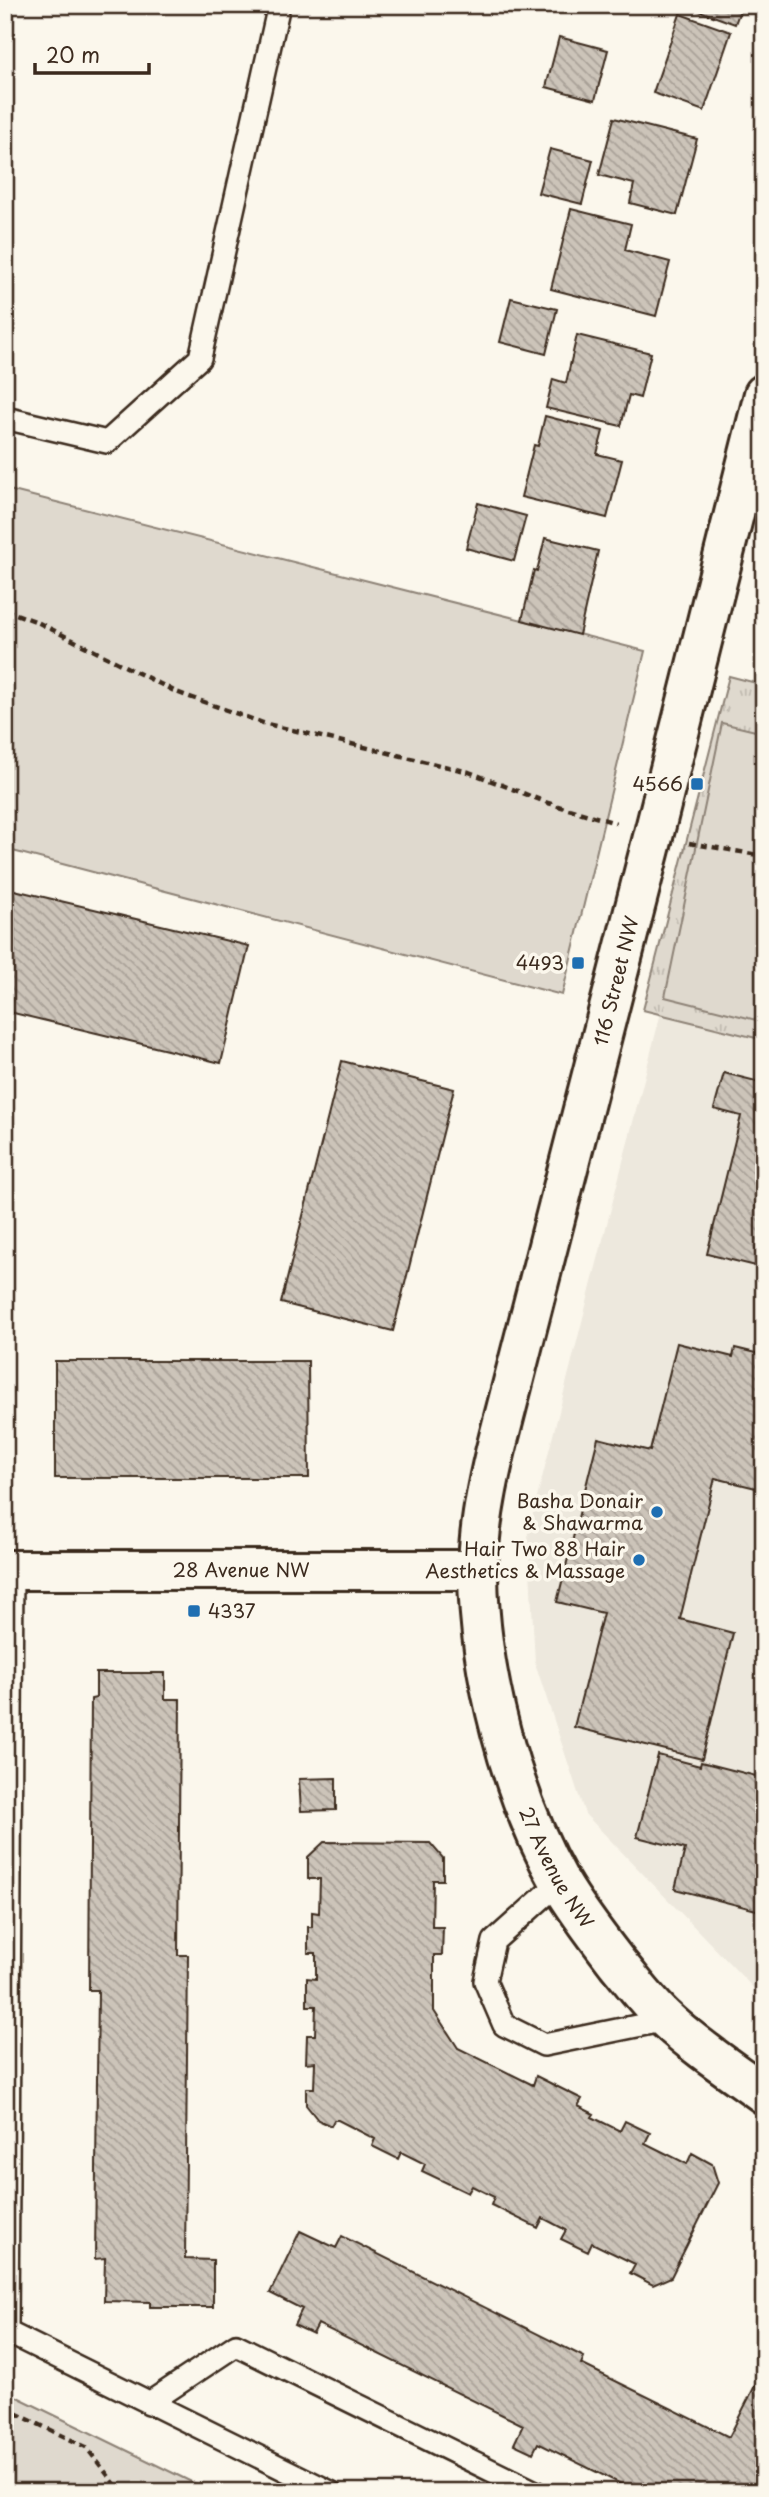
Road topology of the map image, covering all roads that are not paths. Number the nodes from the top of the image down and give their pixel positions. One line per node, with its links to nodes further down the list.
1 (279, 5): 3 (lane)
2 (764, 394): 5 (street, 116 Street NW)
3 (5, 418)
4 (8, 1570): 5 (street, 28 Avenue NW); 9 (lane)
5 (478, 1570): 6 (street, 27 Avenue NW)
6 (560, 1882): 7 (street, 27 Avenue NW); 7 (lane)
7 (666, 2020): 8 (street, 27 Avenue NW)
8 (764, 2094)
9 (149, 2403): 10 (lane); 11 (lane)
10 (330, 2492)
11 (535, 2492)

